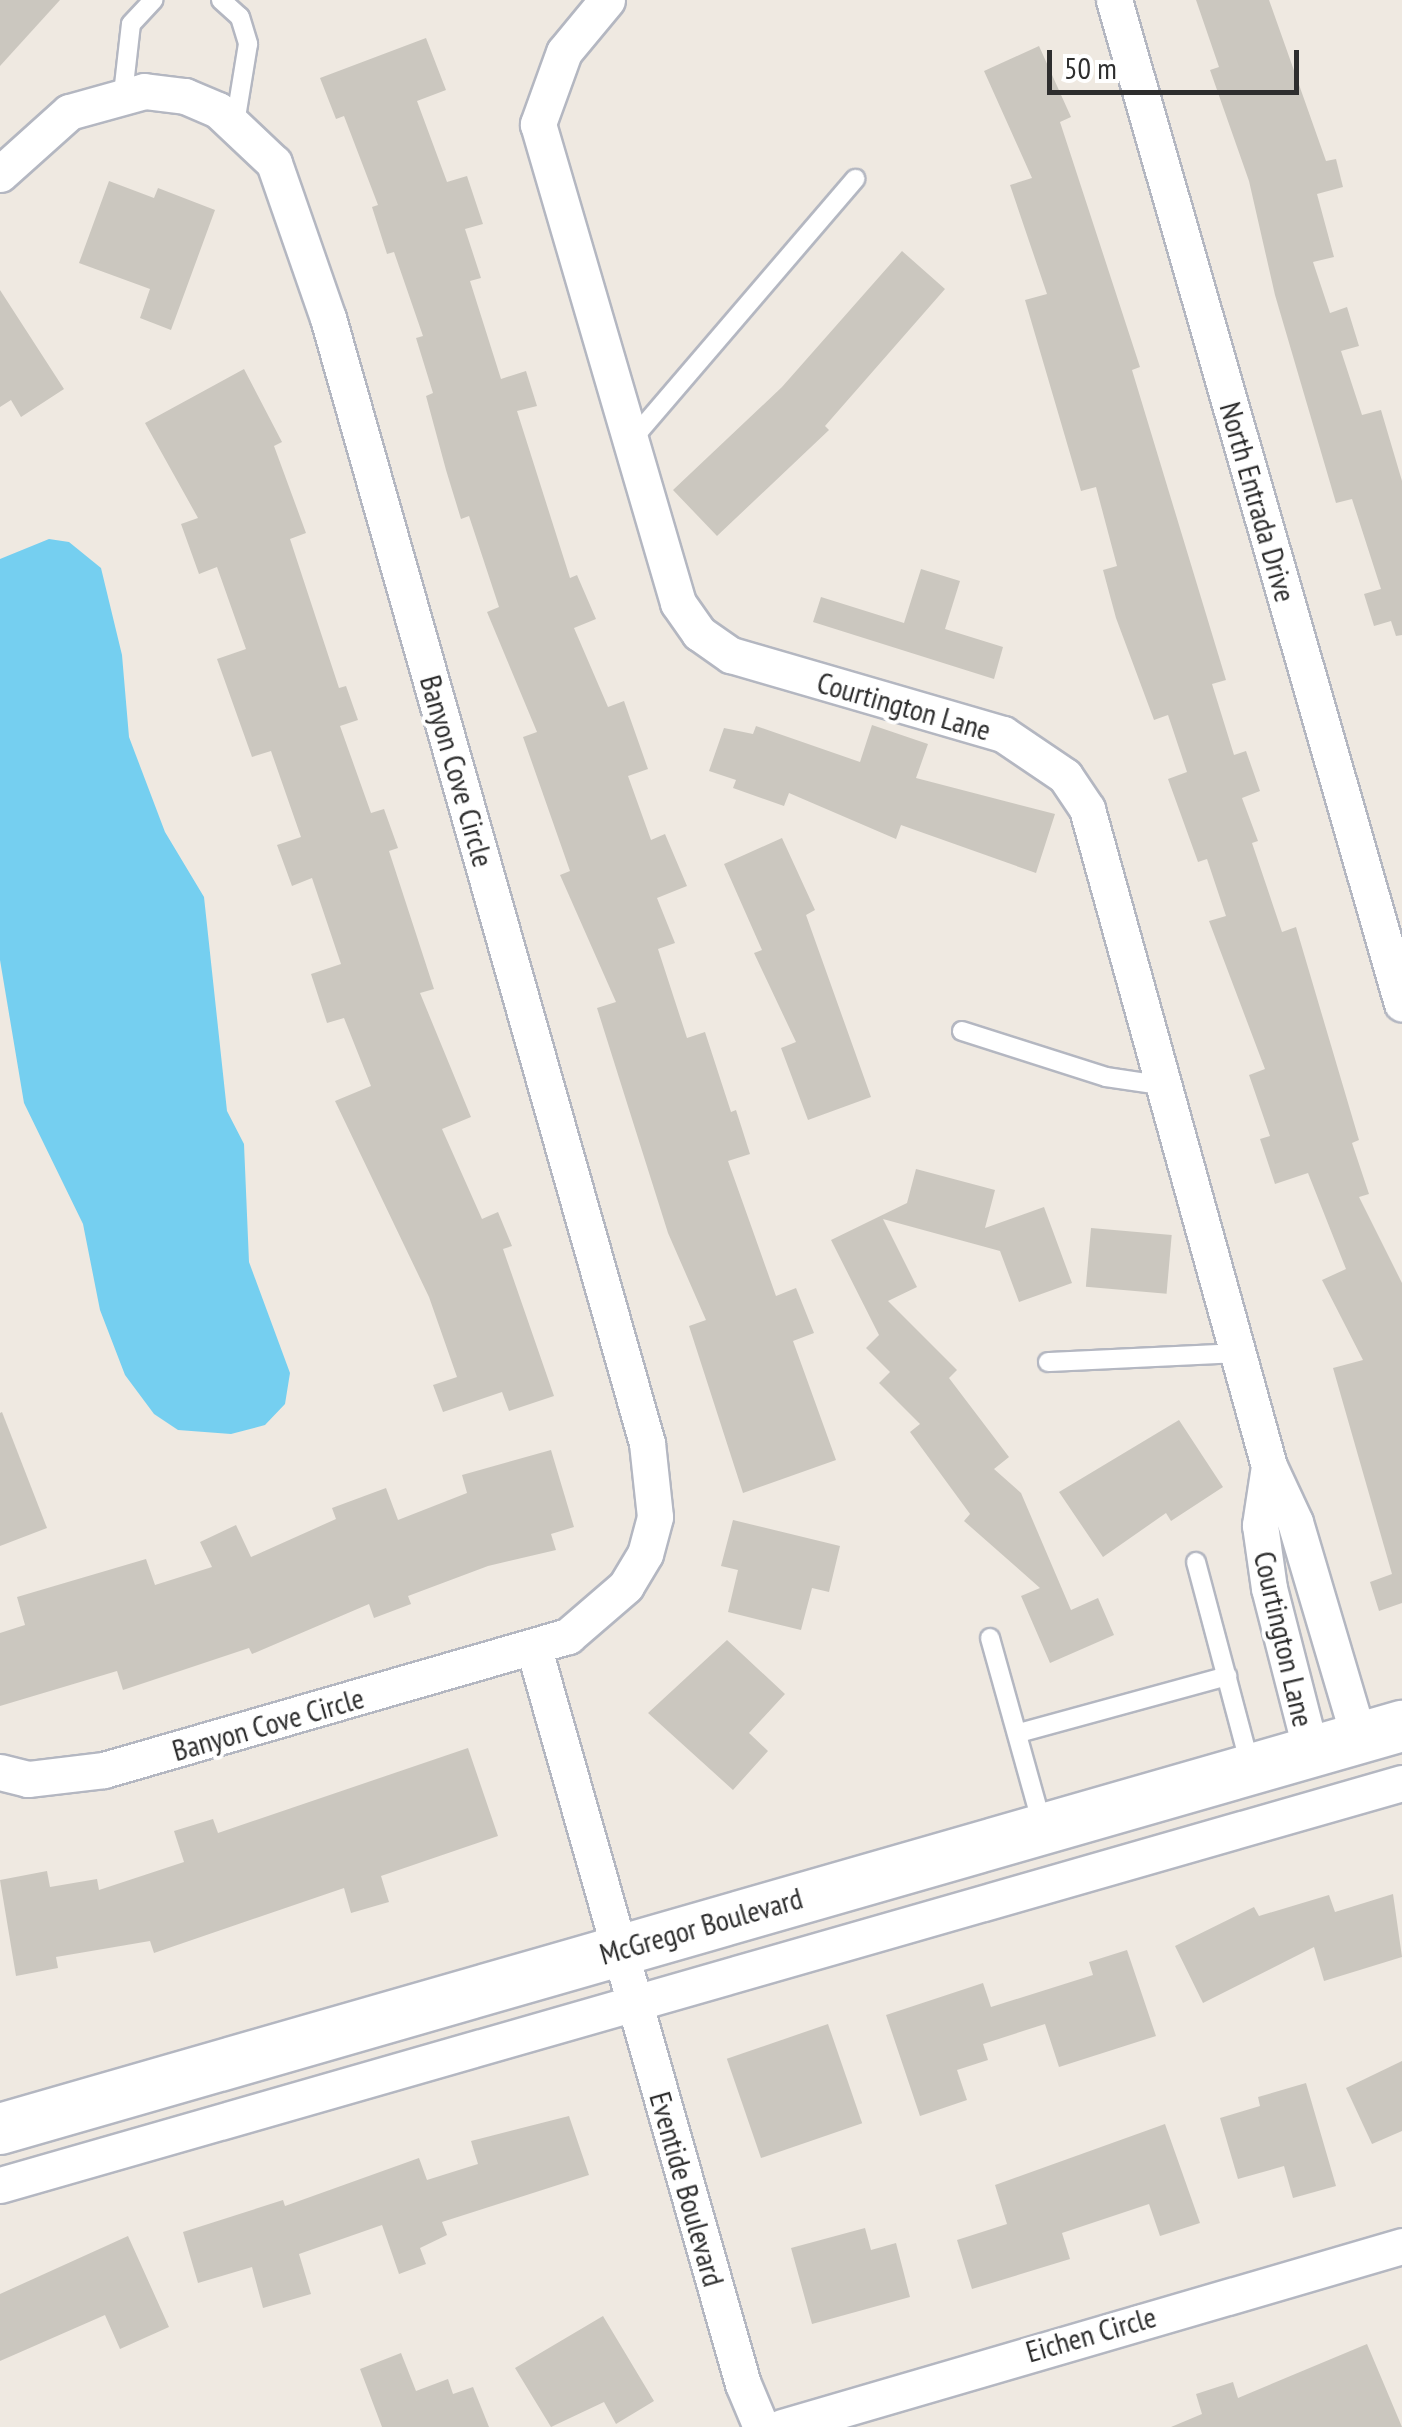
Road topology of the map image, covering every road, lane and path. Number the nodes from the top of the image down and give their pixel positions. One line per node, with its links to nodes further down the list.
1 (154, 0): 5 (lane)
2 (220, 0): 6 (lane)
3 (608, 0): 9 (street, Courtington Lane)
4 (1114, 0): 10 (street, North Entrada Drive)
5 (123, 94): 6 (street, Banyon Cove Circle); 7 (street, Banyon Cove Circle)
6 (236, 123): 18 (street, Banyon Cove Circle)
7 (0, 174)
8 (855, 179): 9 (lane)
9 (628, 443): 12 (street, Courtington Lane)
10 (1402, 1004)
11 (962, 1031): 12 (lane)
12 (1167, 1086): 13 (street, Courtington Lane)
13 (1242, 1353): 14 (lane); 15 (street, Courtington Lane)
14 (1048, 1362)
15 (1269, 1466): 20 (street, Courtington Lane); 22 (street, Courtington Lane)
16 (1196, 1562): 19 (lane)
17 (990, 1638): 21 (lane)
18 (534, 1648): 24 (street, Banyon Cove Circle); 27 (street)
19 (1227, 1676): 21 (lane); 23 (lane)
20 (1381, 1732): 22 (main road, McGregor Boulevard)
21 (1018, 1733): 26 (lane)
22 (1310, 1752): 23 (main road, McGregor Boulevard)
23 (1252, 1769): 26 (main road, McGregor Boulevard)
24 (0, 1772)
25 (1402, 1783): 28 (street)
26 (1044, 1828): 27 (main road, McGregor Boulevard)
27 (617, 1950): 28 (street, Eventide Boulevard); 29 (main road, McGregor Boulevard)
28 (632, 2002): 30 (street); 32 (street, Eventide Boulevard)
29 (0, 2129)
30 (0, 2185)
31 (1402, 2246): 33 (street, Eichen Circle)
32 (761, 2427)
33 (782, 2427)

